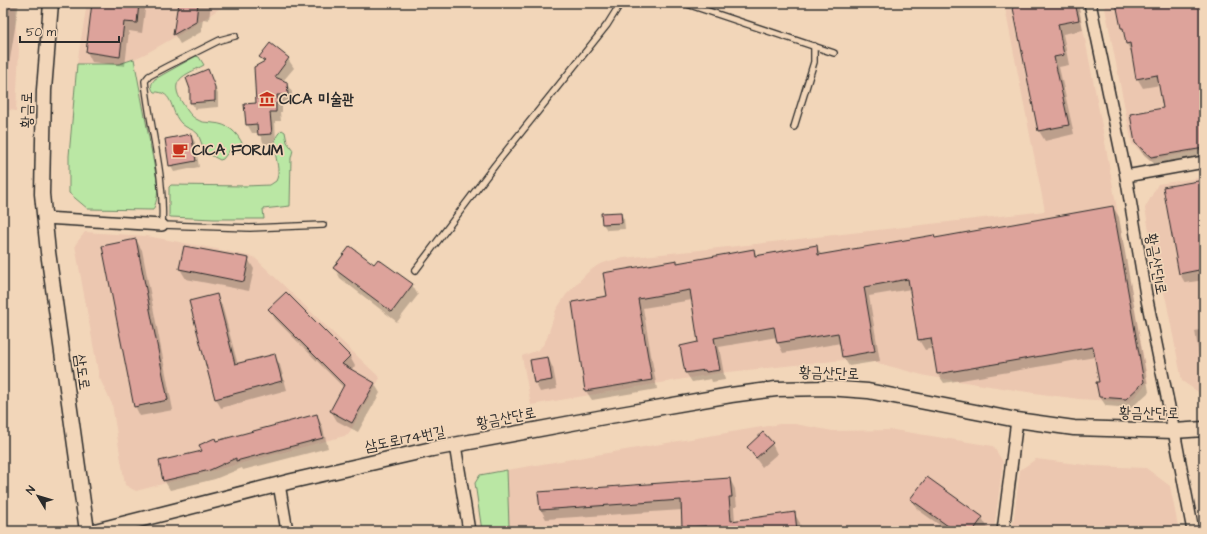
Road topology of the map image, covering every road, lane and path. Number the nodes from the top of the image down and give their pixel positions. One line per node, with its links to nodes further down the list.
1 (51, 3): 11 (street, 황금로)
2 (619, 3): 14 (lane)
3 (684, 3): 6 (lane)
4 (1090, 3): 10 (street, 황금산단1로)
5 (235, 36): 12 (lane)
6 (814, 46): 7 (lane); 8 (lane)
7 (834, 53)
8 (794, 127)
9 (1204, 162): 10 (street)
10 (1126, 176): 17 (street, 황금산단1로)
11 (44, 218): 12 (street); 20 (street, 삼도로)
12 (162, 225): 13 (lane)
13 (322, 225)
14 (415, 271)
15 (1017, 420): 17 (street, 황금산단로); 18 (street, 황금산단로); 24 (street)
16 (1204, 428): 17 (street, 황금산단로)
17 (1174, 431): 25 (street, 황금산단1로)
18 (455, 445): 19 (street, 삼도로174번길); 23 (street, 삼도로174번길)
19 (279, 484): 21 (street, 삼도로174번길); 22 (street)
20 (87, 531)
21 (95, 531)
22 (287, 531)
23 (469, 531)
24 (1003, 531)
25 (1193, 531)

